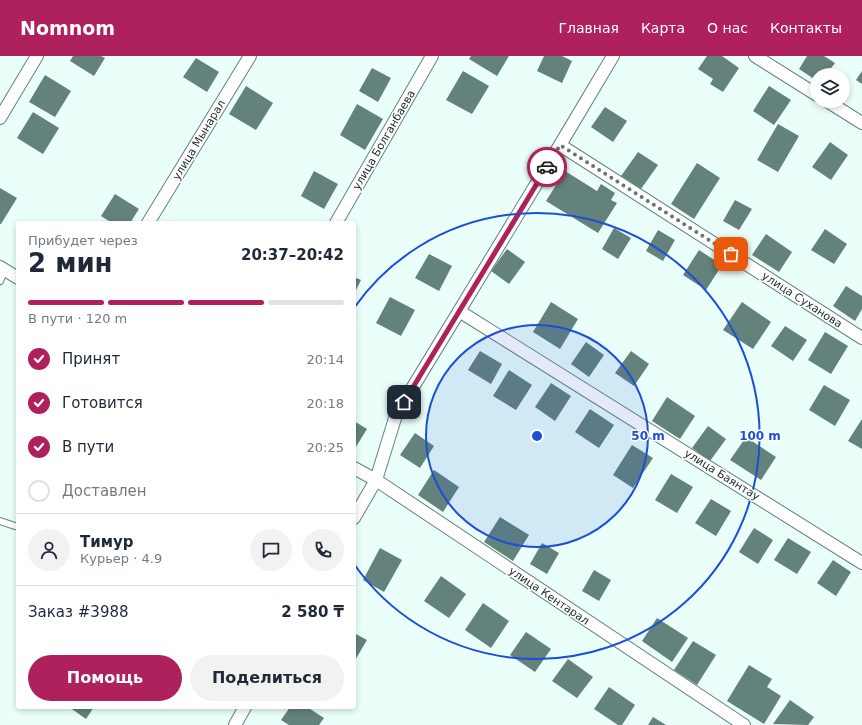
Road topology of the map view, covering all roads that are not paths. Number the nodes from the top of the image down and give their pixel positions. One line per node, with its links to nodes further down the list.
1 (37, 56): 8 (street)
2 (250, 56): 11 (street, улица Мынарал)
3 (432, 56): 12 (street, улица Болганбаева)
4 (613, 56): 10 (street)
5 (755, 56): 6 (street)
6 (810, 91)
7 (838, 108): 9 (street)
8 (0, 118)
9 (862, 123)
10 (560, 145): 15 (street); 16 (street, улица Суханова)
11 (149, 221)
12 (337, 221)
13 (2, 273): 14 (street)
14 (16, 277)
15 (459, 311): 18 (street); 22 (street, улица Баянтау)
16 (862, 338)
17 (356, 469): 18 (street, улица Кентарал)
18 (376, 480): 19 (street); 25 (street, улица Кентарал)
19 (356, 515)
20 (0, 521): 21 (lane)
21 (16, 526)
22 (862, 563)
23 (244, 709): 24 (street)
24 (235, 725)
25 (744, 725)

